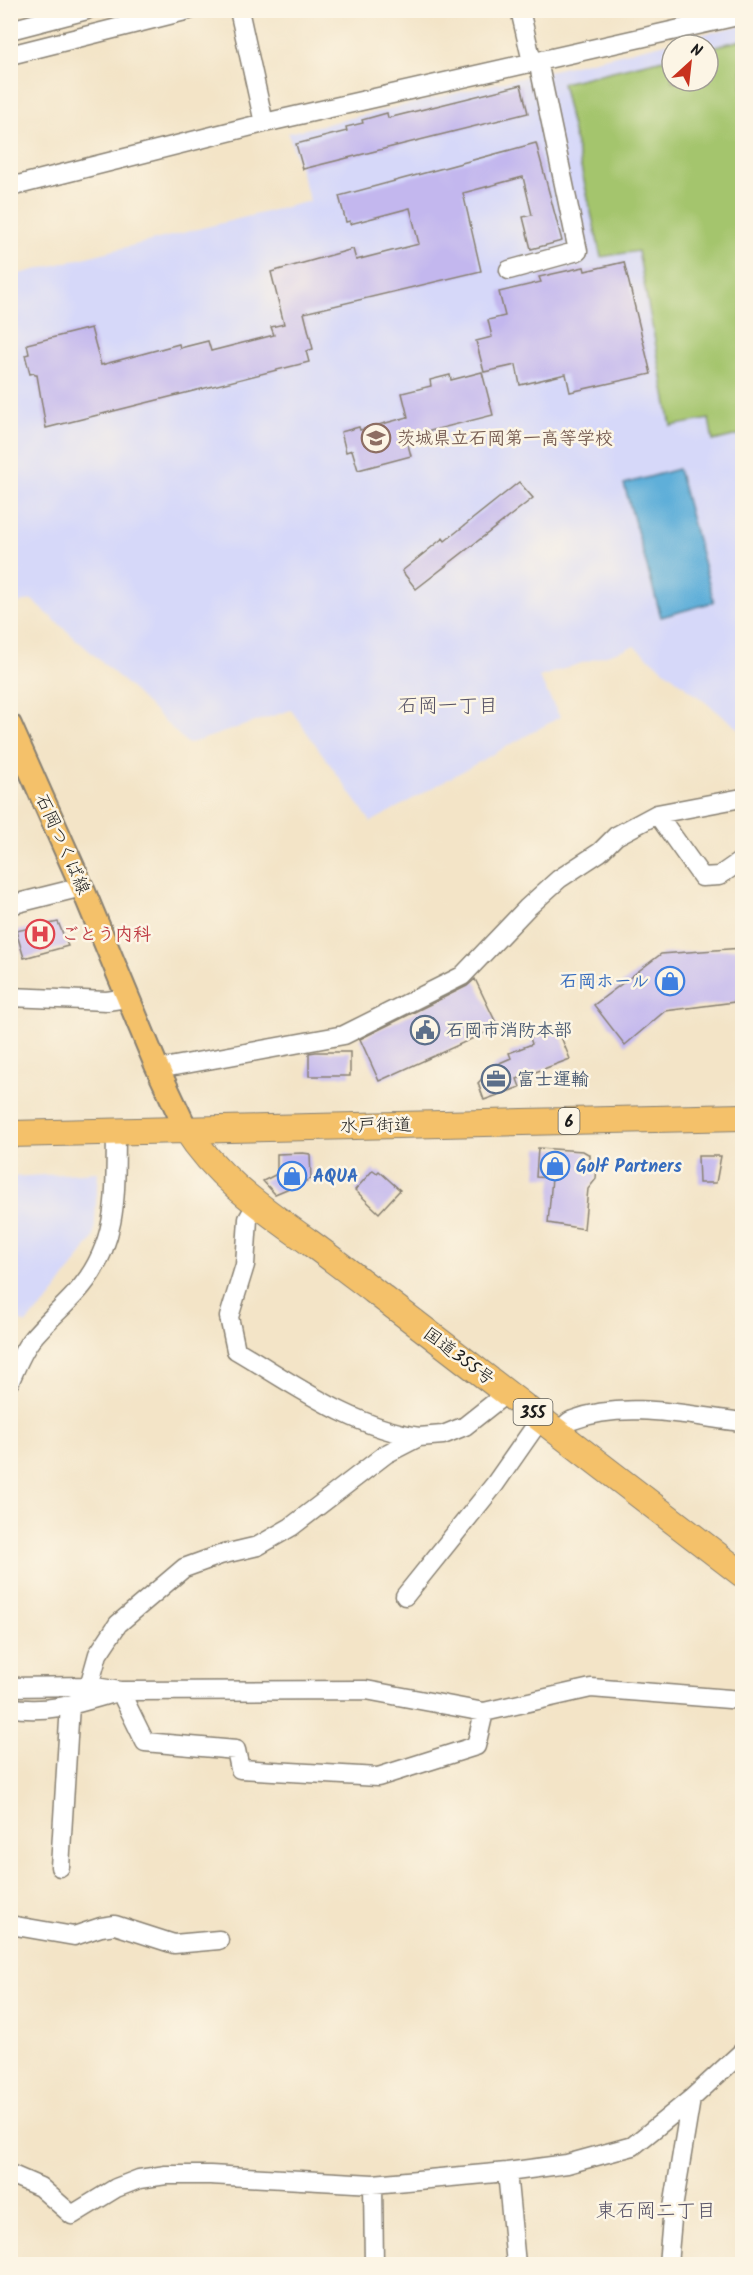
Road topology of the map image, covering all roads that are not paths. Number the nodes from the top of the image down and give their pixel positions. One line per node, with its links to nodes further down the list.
1 (87, 10): 6 (street)
2 (189, 10): 7 (street)
3 (239, 10): 9 (street)
4 (520, 10): 8 (street)
5 (742, 15): 8 (street)
6 (20, 22)
7 (10, 55)
8 (535, 62): 9 (street); 11 (street)
9 (264, 123): 10 (street)
10 (10, 187)
11 (509, 270)
12 (10, 725): 16 (main road, 石岡つくば線)
13 (742, 798): 14 (street)
14 (657, 814): 15 (street); 20 (street)
15 (742, 860)
16 (82, 887): 17 (street); 19 (main road, 石岡つくば線)
17 (10, 905)
18 (10, 997): 19 (street)
19 (128, 998): 20 (main road, 石岡つくば線)
20 (158, 1069): 22 (main road, 石岡つくば線)
21 (742, 1117): 22 (highway, 水戸街道 / 6)
22 (186, 1129): 23 (highway, 水戸街道 / 6); 25 (highway, 国道355号 / 355)
23 (116, 1131): 24 (highway, 水戸街道 / 6); 26 (street)
24 (10, 1134)
25 (256, 1204): 27 (highway, 国道355号 / 355); 30 (street)
26 (10, 1381)
27 (508, 1392): 29 (highway, 国道355号 / 355); 30 (street)
28 (742, 1422): 29 (street)
29 (550, 1425): 31 (highway, 国道355号 / 355); 32 (street)
30 (419, 1437): 33 (street)
31 (742, 1574)
32 (405, 1596)
33 (89, 1686): 34 (street); 35 (street)
34 (10, 1687)
35 (120, 1691): 37 (street); 39 (street); 39 (street)
36 (742, 1700): 39 (street)
37 (70, 1706): 38 (street); 40 (street)
38 (10, 1707)
39 (484, 1712)
40 (60, 1867)
41 (10, 1925): 42 (street)
42 (219, 1940)
43 (742, 2052): 44 (street)
44 (691, 2099): 45 (street); 50 (street)
45 (507, 2172): 47 (street); 49 (street)
46 (10, 2174): 47 (street)
47 (373, 2184): 48 (street)
48 (374, 2265)
49 (516, 2265)
50 (668, 2265)

